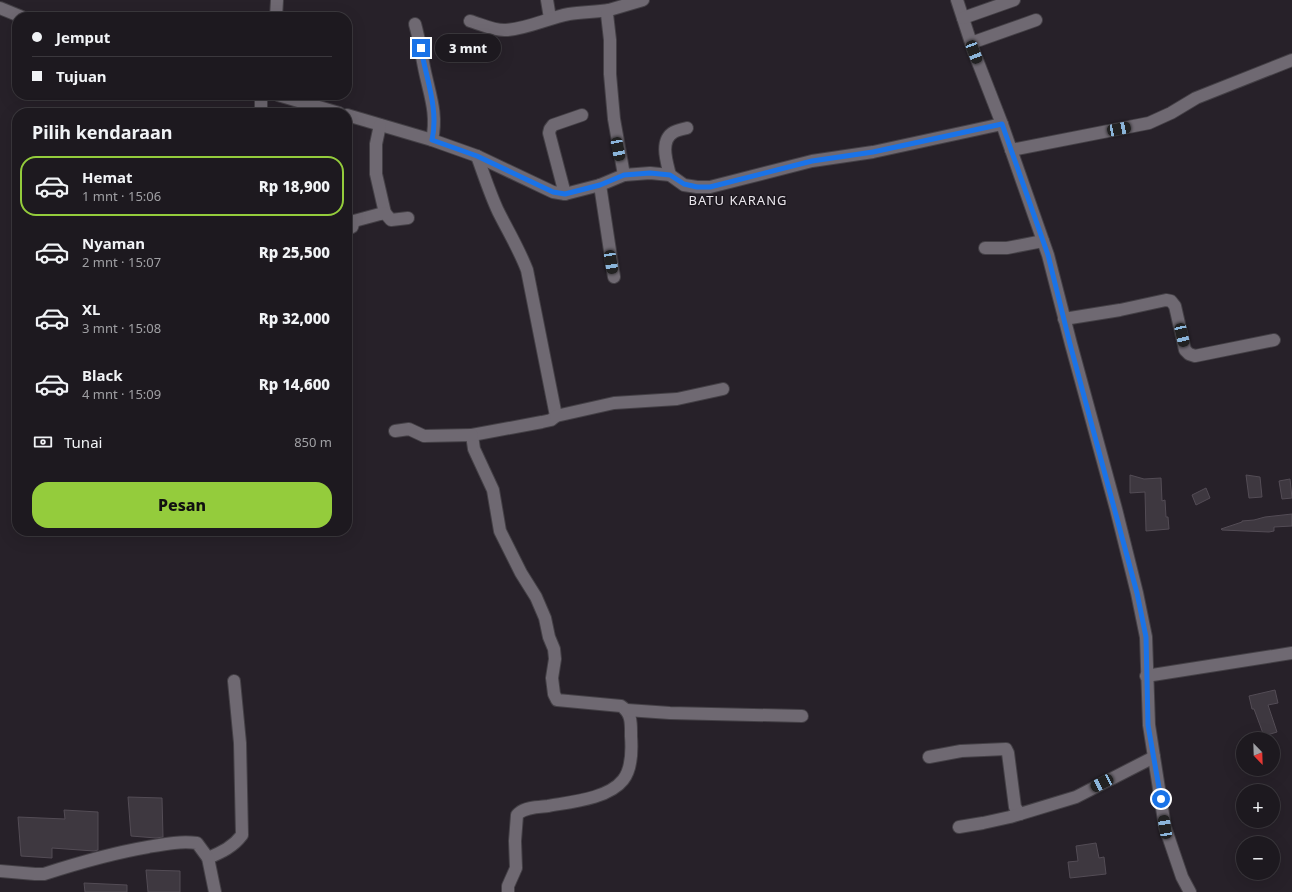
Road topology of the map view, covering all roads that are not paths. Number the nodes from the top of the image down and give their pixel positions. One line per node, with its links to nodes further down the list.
1 (278, 0): 8 (street)
2 (547, 0): 10 (street)
3 (643, 0): 7 (street)
4 (957, 0): 11 (street)
5 (1014, 0): 11 (street)
6 (0, 8): 9 (street)
7 (609, 10): 10 (street); 27 (street)
8 (277, 12)
9 (12, 13)
10 (550, 18): 13 (street)
11 (963, 18): 15 (street)
12 (1036, 20): 15 (street)
13 (470, 21)
14 (415, 24): 24 (street)
15 (971, 43): 21 (street)
16 (1292, 60): 25 (street)
17 (290, 100): 18 (street)
18 (309, 108)
19 (582, 116): 30 (street)
20 (352, 117): 22 (street)
21 (1002, 124): 25 (street); 28 (street)
22 (380, 125): 24 (street); 31 (street)
23 (687, 128): 28 (street)
24 (432, 140): 26 (street)
25 (1011, 150): 34 (street)
26 (477, 156): 30 (street); 40 (street)
27 (624, 175): 28 (street); 29 (street)
28 (670, 175)
29 (600, 185): 30 (street); 36 (street)
30 (565, 194)
31 (385, 213): 32 (street); 33 (street)
32 (408, 218)
33 (352, 226)
34 (1043, 241): 35 (street); 37 (street)
35 (985, 248)
36 (614, 277)
37 (1064, 319): 38 (street); 44 (street)
38 (1274, 340)
39 (723, 389): 40 (street)
40 (556, 416): 42 (street)
41 (395, 431): 42 (street)
42 (472, 435): 46 (street)
43 (1292, 653): 44 (street)
44 (1146, 676): 49 (street)
45 (234, 681): 52 (street)
46 (627, 710): 47 (street); 55 (street)
47 (802, 716)
48 (928, 756): 50 (street)
49 (1154, 757): 50 (street); 56 (street)
50 (1020, 814): 51 (street)
51 (959, 827)
52 (208, 858): 53 (street); 54 (street)
53 (0, 870)
54 (215, 892)
55 (508, 892)
56 (1190, 892)

